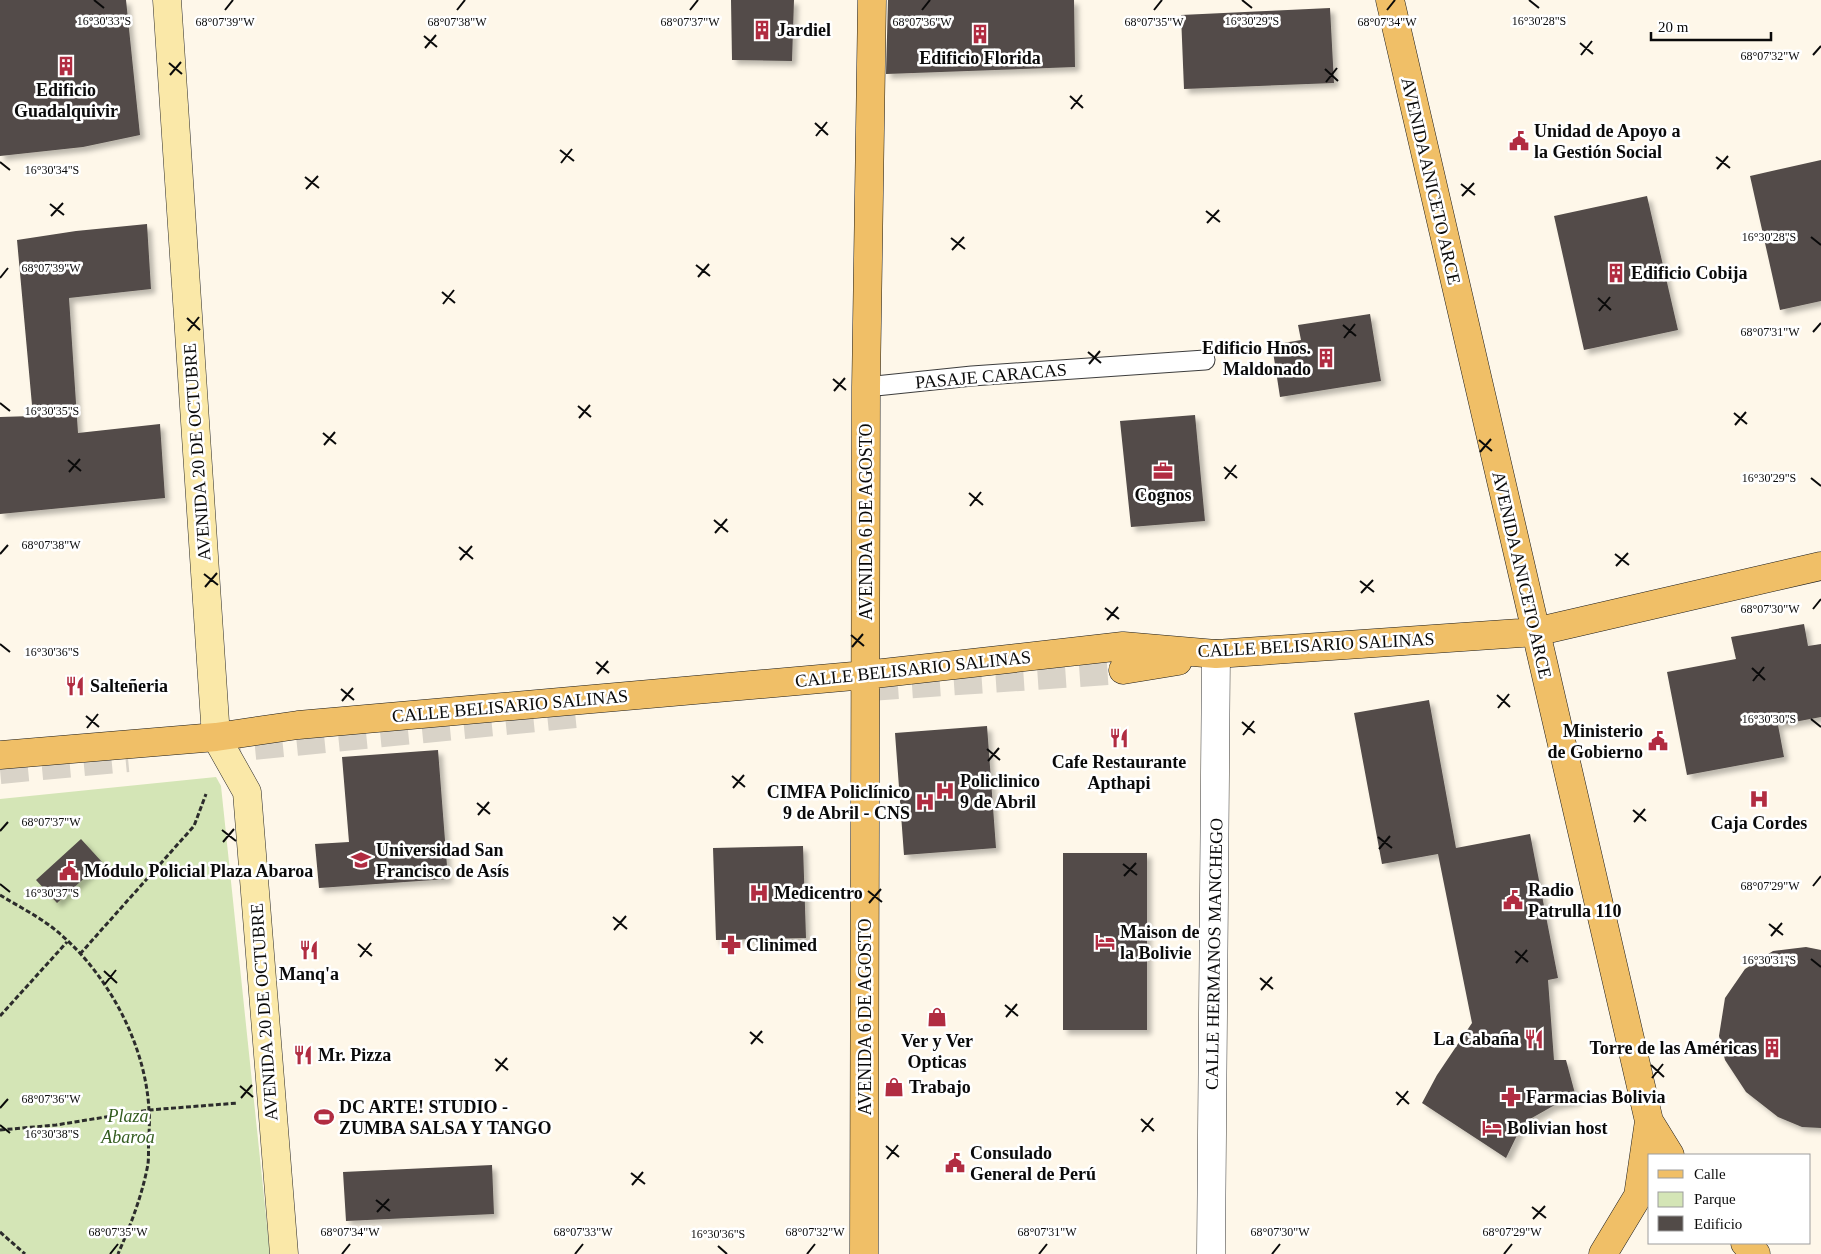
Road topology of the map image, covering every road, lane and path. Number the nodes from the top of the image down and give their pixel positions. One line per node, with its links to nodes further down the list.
1 (167, 0): 11 (main road, AVENIDA 20 DE OCTUBRE)
2 (872, 0): 5 (main road, AVENIDA 6 DE AGOSTO)
3 (1390, 0): 7 (main road, AVENIDA ANICETO ARCE)
4 (1205, 360): 5 (lane, PASAJE CARACAS)
5 (866, 387): 10 (main road, AVENIDA 6 DE AGOSTO)
6 (1821, 566): 7 (main road, CALLE BELISARIO SALINAS)
7 (1535, 632): 8 (main road, CALLE BELISARIO SALINAS); 20 (main road, AVENIDA ANICETO ARCE)
8 (1216, 654): 9 (main road); 10 (main road, CALLE BELISARIO SALINAS); 29 (street, CALLE HERMANOS MANCHEGO)
9 (1123, 670)
10 (865, 675): 11 (main road, CALLE BELISARIO SALINAS); 28 (main road, AVENIDA 6 DE AGOSTO)
11 (216, 737): 12 (main road, CALLE BELISARIO SALINAS); 27 (main road, AVENIDA 20 DE OCTUBRE)
12 (0, 755)
13 (206, 794): 16 (path)
14 (0, 895): 15 (path)
15 (67, 942): 16 (path); 17 (path)
16 (80, 954): 19 (path)
17 (0, 1016)
18 (241, 1103): 19 (path)
19 (149, 1110): 21 (path); 26 (path)
20 (1650, 1121): 22 (main road, AVENIDA ANICETO ARCE); 30 (main road, AVENIDA ANICETO ARCE)
21 (0, 1130)
22 (1669, 1154)
23 (0, 1232): 25 (path)
24 (1746, 1244): 31 (main road)
25 (25, 1254)
26 (118, 1254)
27 (284, 1254)
28 (864, 1254)
29 (1211, 1254)
30 (1603, 1254)
31 (1756, 1254)

